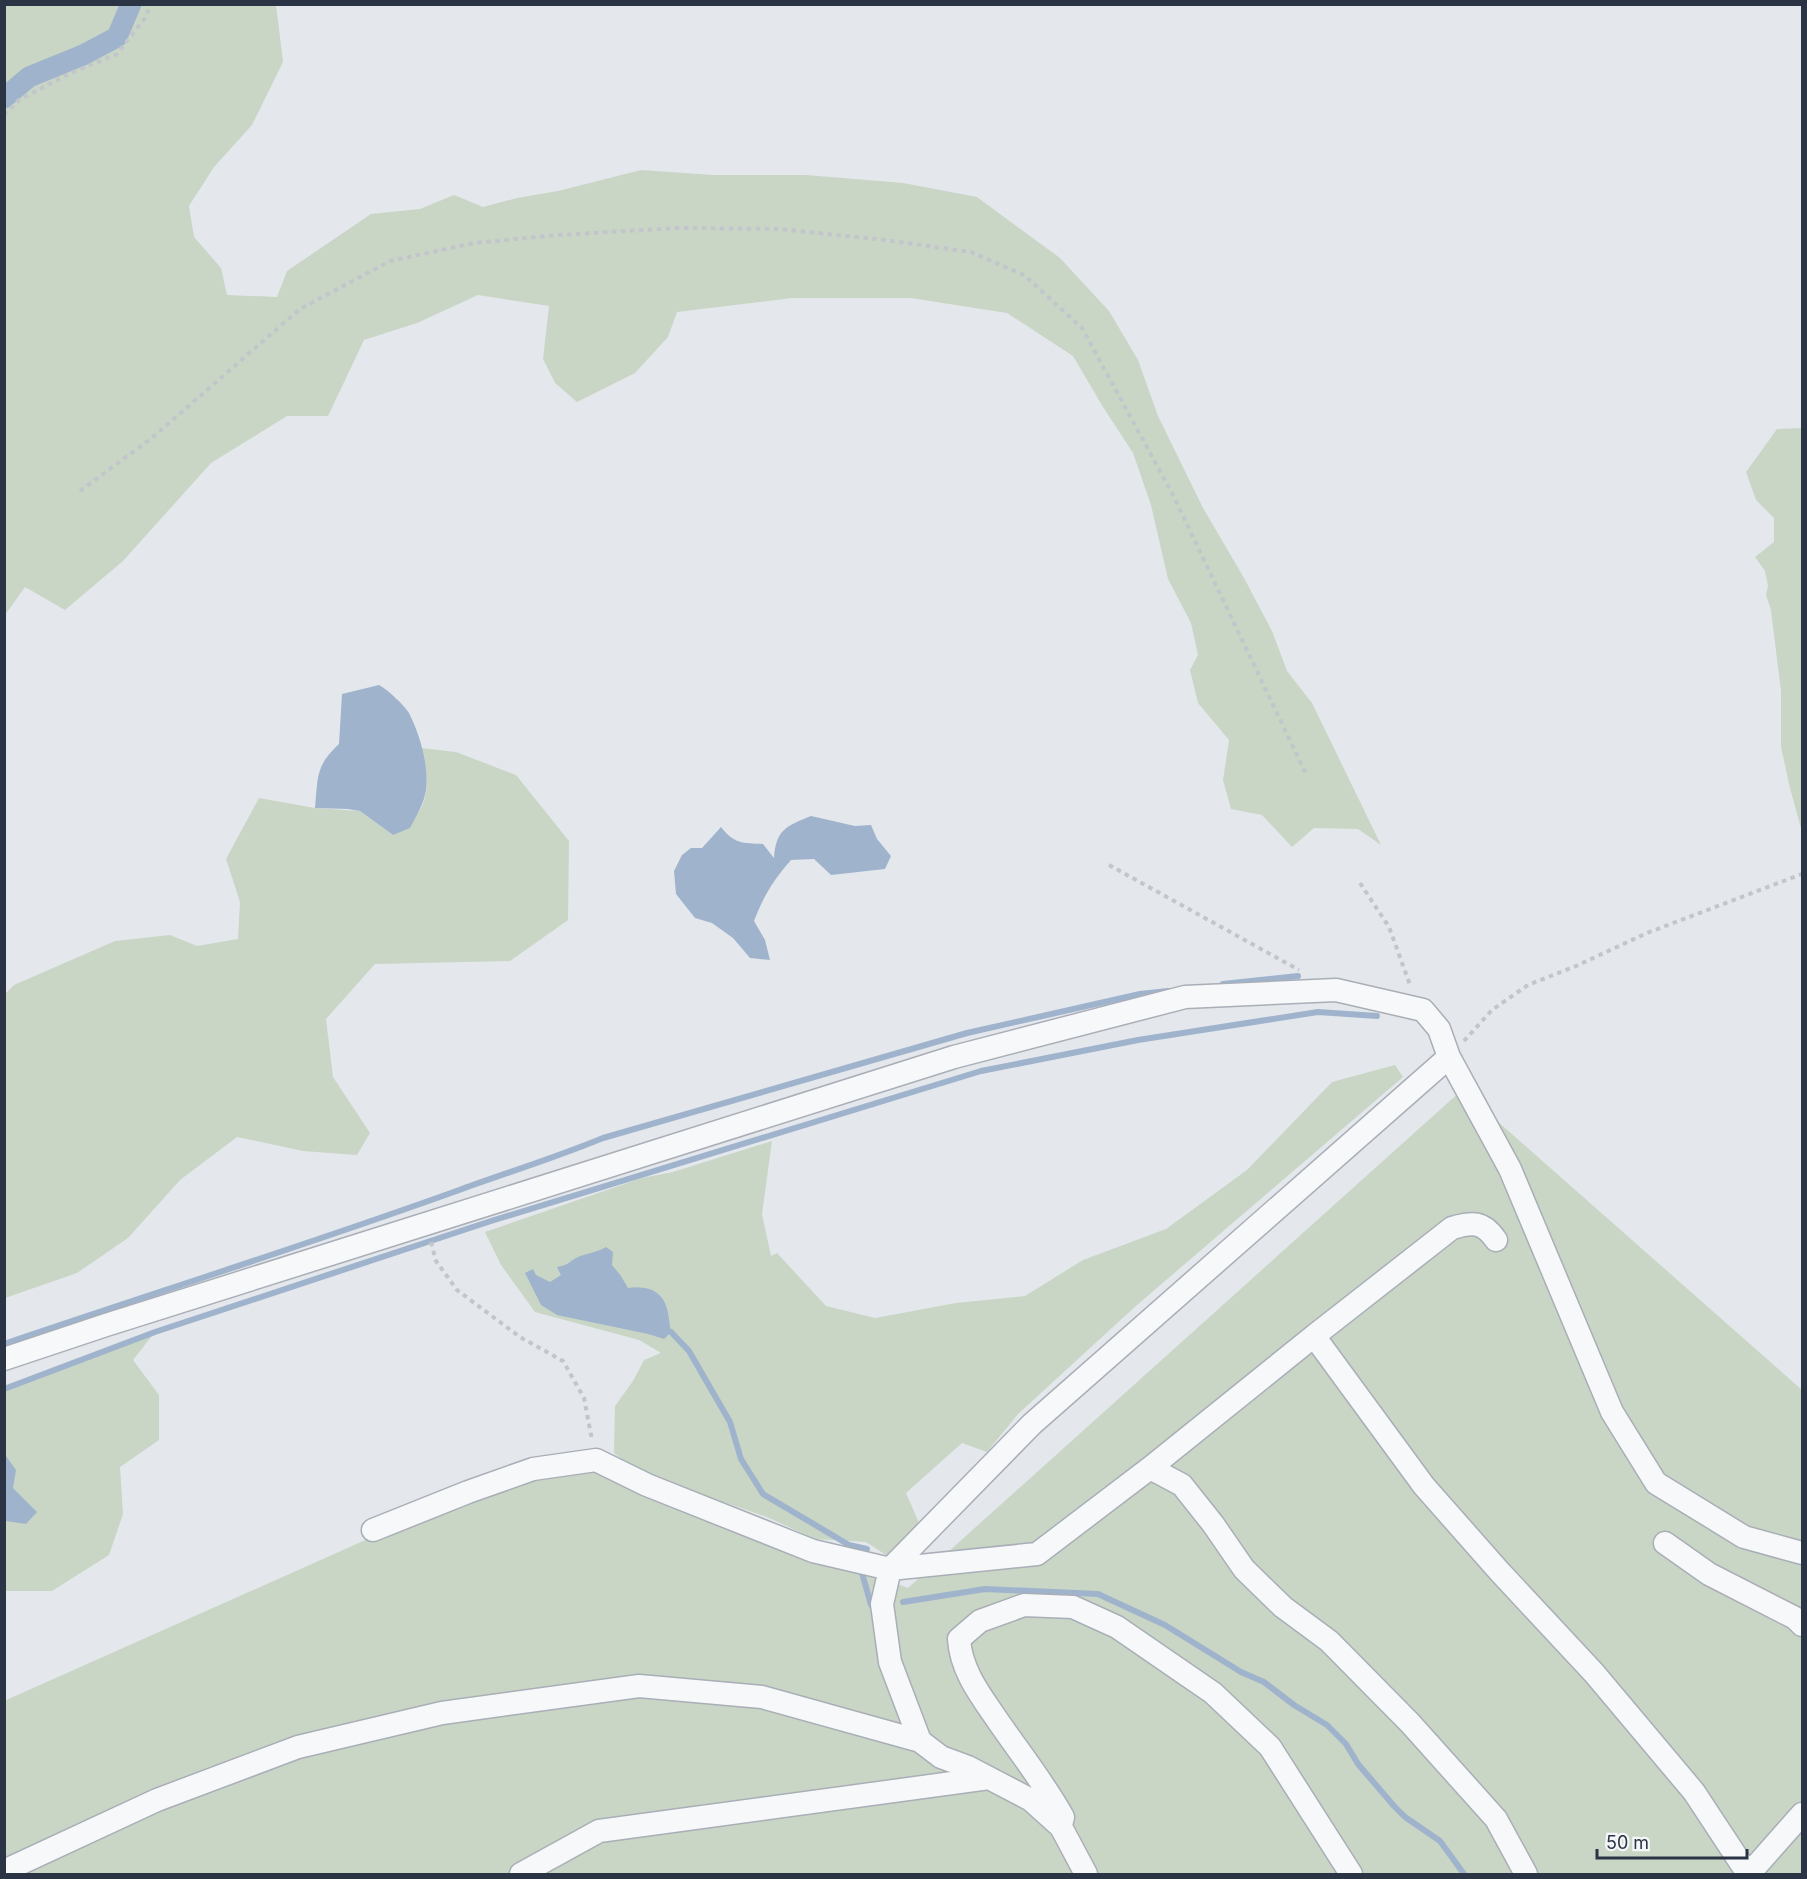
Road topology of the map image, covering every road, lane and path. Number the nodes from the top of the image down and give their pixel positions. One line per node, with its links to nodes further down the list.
1 (151, 4): 2 (path)
2 (4, 115)
3 (80, 490): 4 (path)
4 (1306, 774)
5 (1109, 865): 8 (path)
6 (1803, 874): 10 (path)
7 (1360, 883): 9 (path)
8 (1305, 973)
9 (1423, 1010): 10 (street); 11 (street)
10 (1449, 1057): 19 (street); 20 (street)
11 (426, 1224): 14 (street); 15 (path)
12 (1496, 1240): 13 (street)
13 (1314, 1335): 16 (street); 31 (street)
14 (4, 1359)
15 (596, 1461): 17 (street); 20 (street)
16 (1150, 1468): 20 (street); 30 (street)
17 (373, 1530)
18 (1665, 1543): 21 (street)
19 (1803, 1553)
20 (890, 1569): 22 (street)
21 (1803, 1625)
22 (920, 1741): 23 (street); 26 (street)
23 (990, 1778): 25 (street); 27 (street)
24 (1803, 1814): 31 (street)
25 (1061, 1827): 28 (street); 29 (street)
26 (4, 1871)
27 (520, 1875)
28 (1086, 1875)
29 (1351, 1875)
30 (1526, 1875)
31 (1749, 1875)

